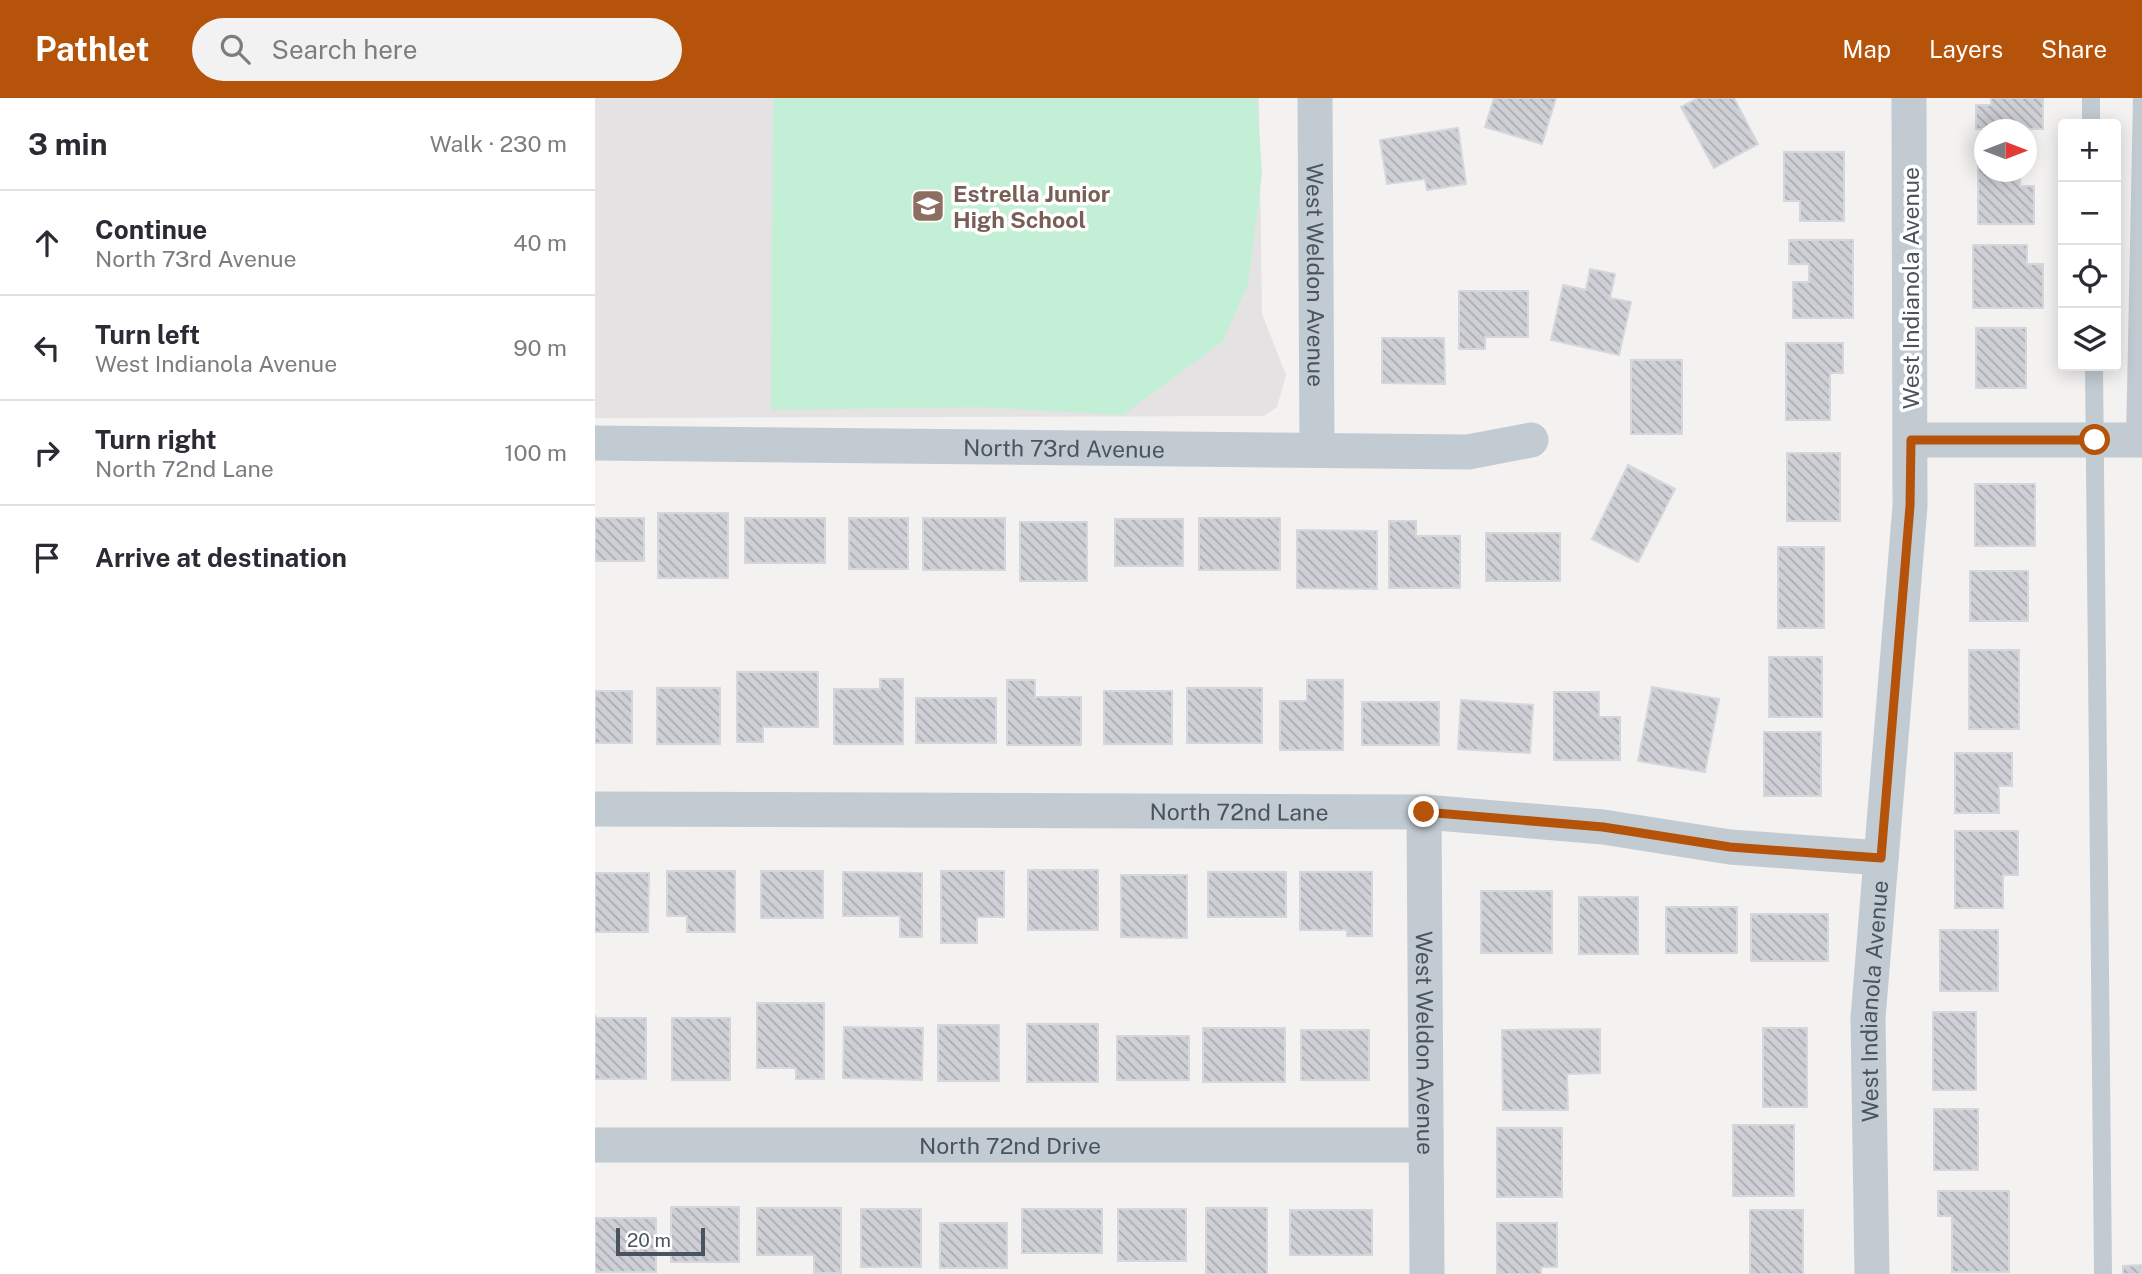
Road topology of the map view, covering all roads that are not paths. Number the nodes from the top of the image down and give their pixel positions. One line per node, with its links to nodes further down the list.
1 (1315, 98): 12 (street, West Weldon Avenue)
2 (1909, 98): 8 (street, West Indianola Avenue)
3 (2091, 98): 5 (lane)
4 (2142, 98): 10 (lane)
5 (2091, 119)
6 (2094, 371): 9 (lane)
7 (1531, 440): 12 (street, North 73rd Avenue)
8 (1911, 440): 9 (street); 15 (street, West Indianola Avenue)
9 (2095, 440): 10 (street); 20 (lane)
10 (2138, 440)
11 (595, 443): 12 (street, North 73rd Avenue)
12 (1317, 450)
13 (595, 809): 14 (street, North 72nd Lane)
14 (1424, 812): 15 (street, North 72nd Lane); 17 (street, West Weldon Avenue)
15 (1881, 858): 19 (street, West Indianola Avenue)
16 (595, 1144): 17 (street, North 72nd Drive)
17 (1426, 1145): 18 (street, West Weldon Avenue)
18 (1427, 1274)
19 (1872, 1274)
20 (2103, 1274)

